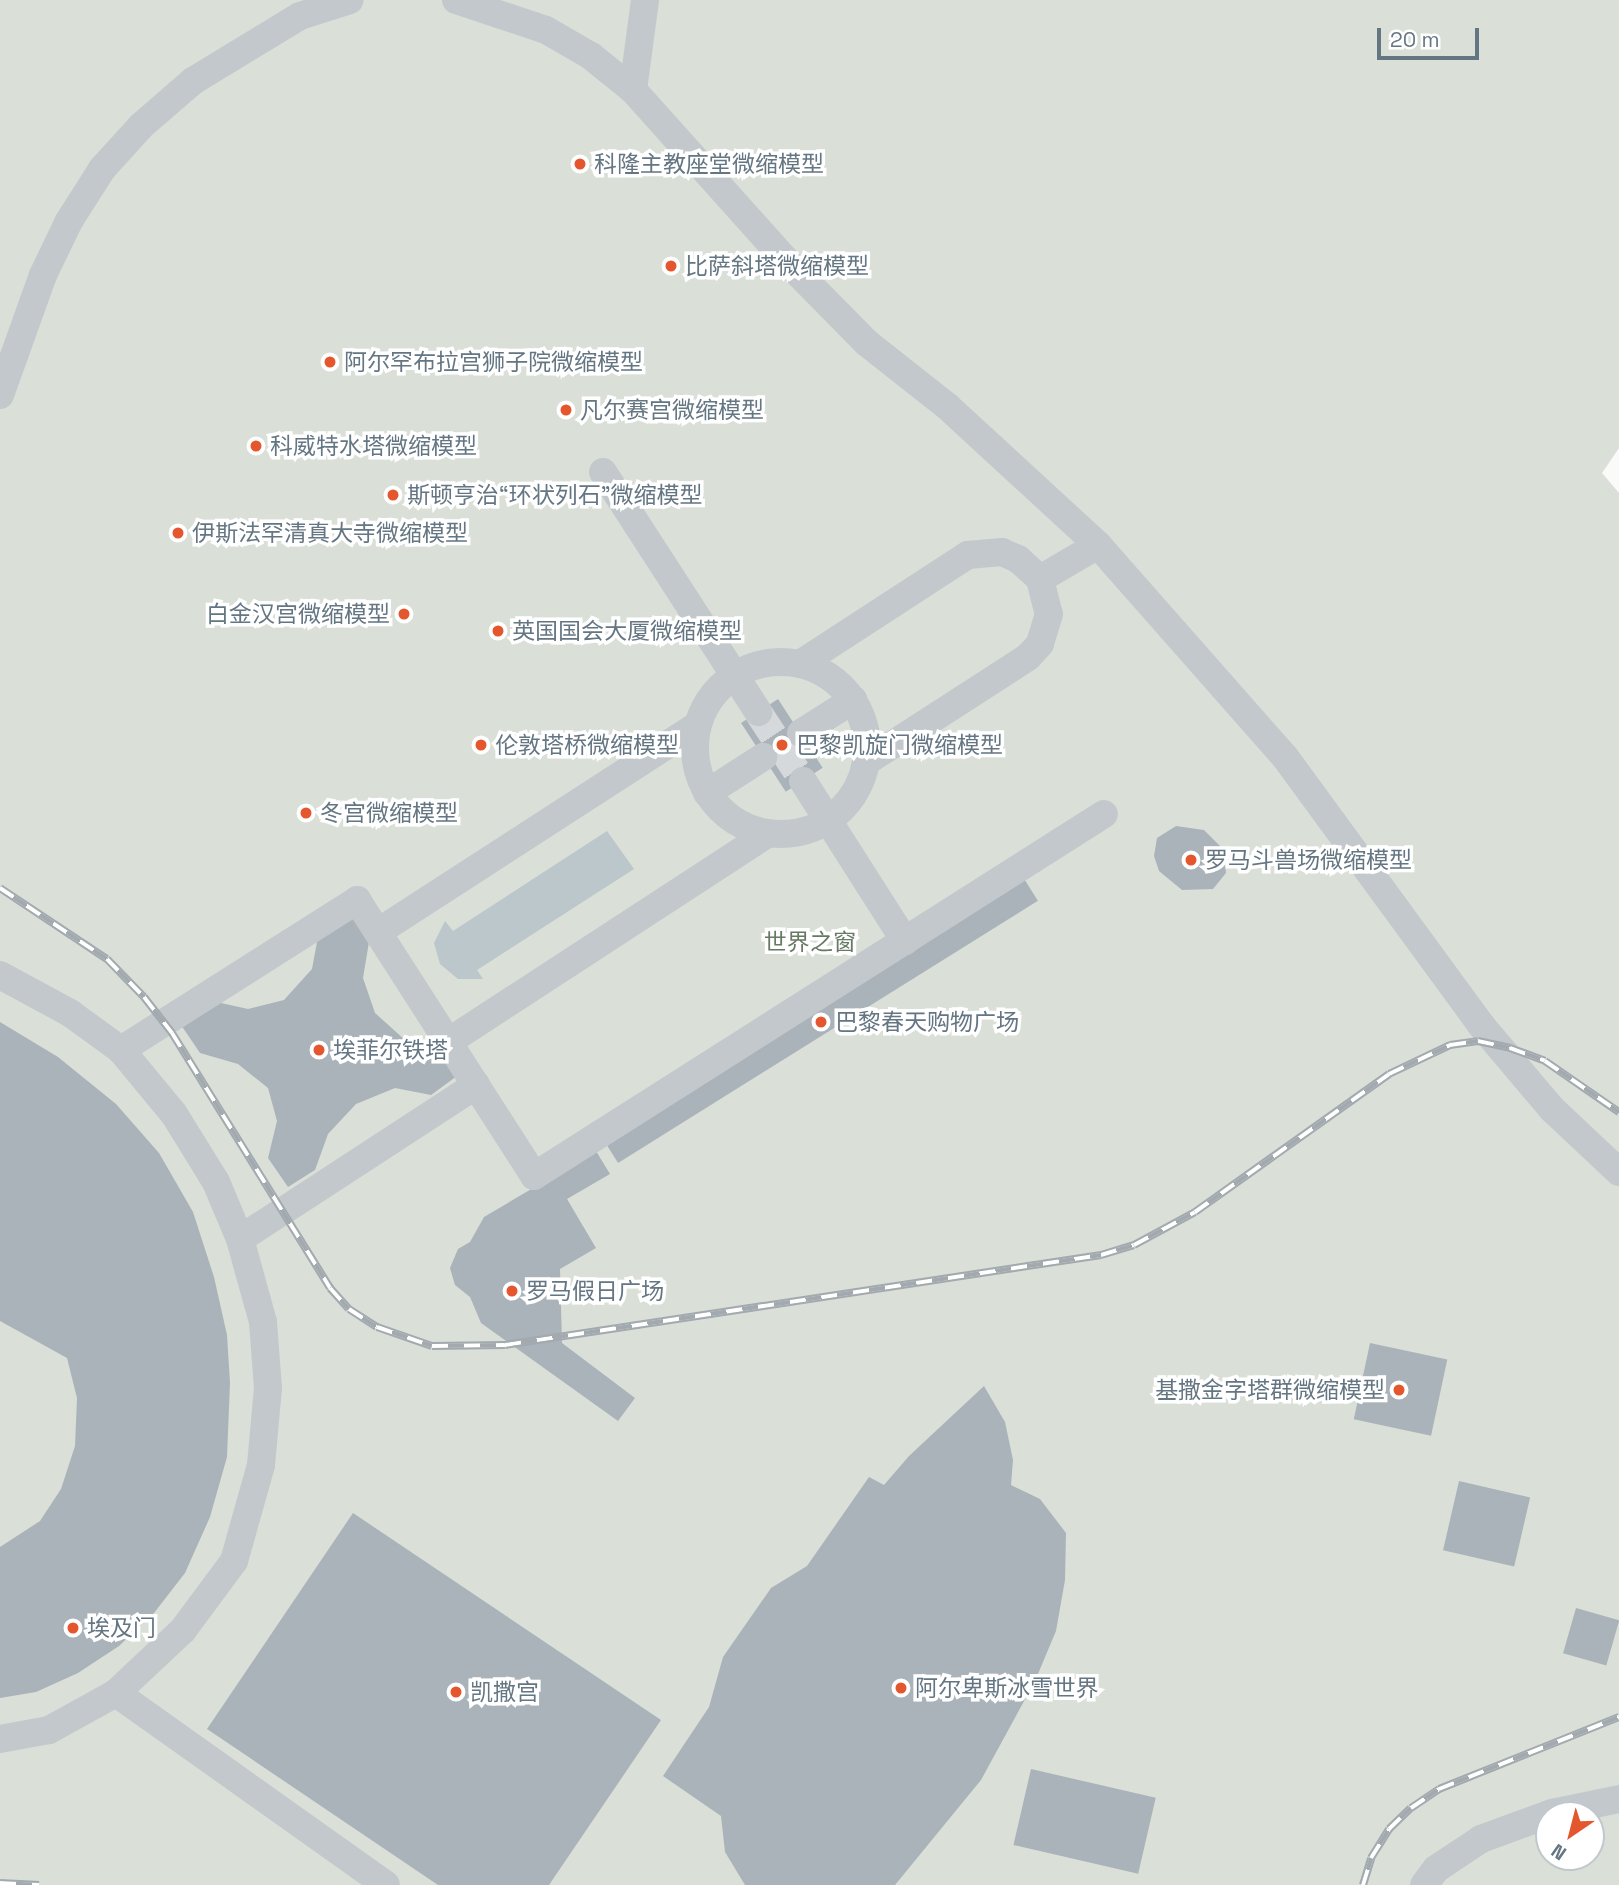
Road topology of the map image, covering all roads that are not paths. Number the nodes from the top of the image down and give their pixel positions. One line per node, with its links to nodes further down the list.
1 (350, 0): 5 (street)
2 (456, 0): 4 (street)
3 (645, 0): 4 (street)
4 (633, 90): 7 (street)
5 (0, 396)
6 (603, 472): 10 (street)
7 (1098, 545): 8 (street); 28 (street)
8 (1040, 579): 9 (street); 16 (street)
9 (800, 664): 10 (street); 11 (street)
10 (734, 675): 12 (street); 13 (street)
11 (853, 700): 14 (street); 16 (street)
12 (758, 712)
13 (696, 726): 18 (street); 22 (street)
14 (801, 733)
15 (763, 757): 18 (street)
16 (866, 762): 20 (street)
17 (803, 781): 20 (street)
18 (707, 793): 21 (street)
19 (1104, 814): 23 (street)
20 (828, 820): 21 (street); 23 (street)
21 (768, 833): 25 (street)
22 (378, 932): 25 (street); 26 (street)
23 (905, 941): 27 (street)
24 (0, 975): 26 (street)
25 (448, 1042): 27 (street)
26 (121, 1050): 29 (street)
27 (476, 1085): 29 (street)
28 (1619, 1172)
29 (240, 1239): 30 (street)
30 (116, 1693): 31 (street); 33 (street)
31 (0, 1739)
32 (1619, 1799): 34 (street)
33 (386, 1885)
34 (1424, 1885)

